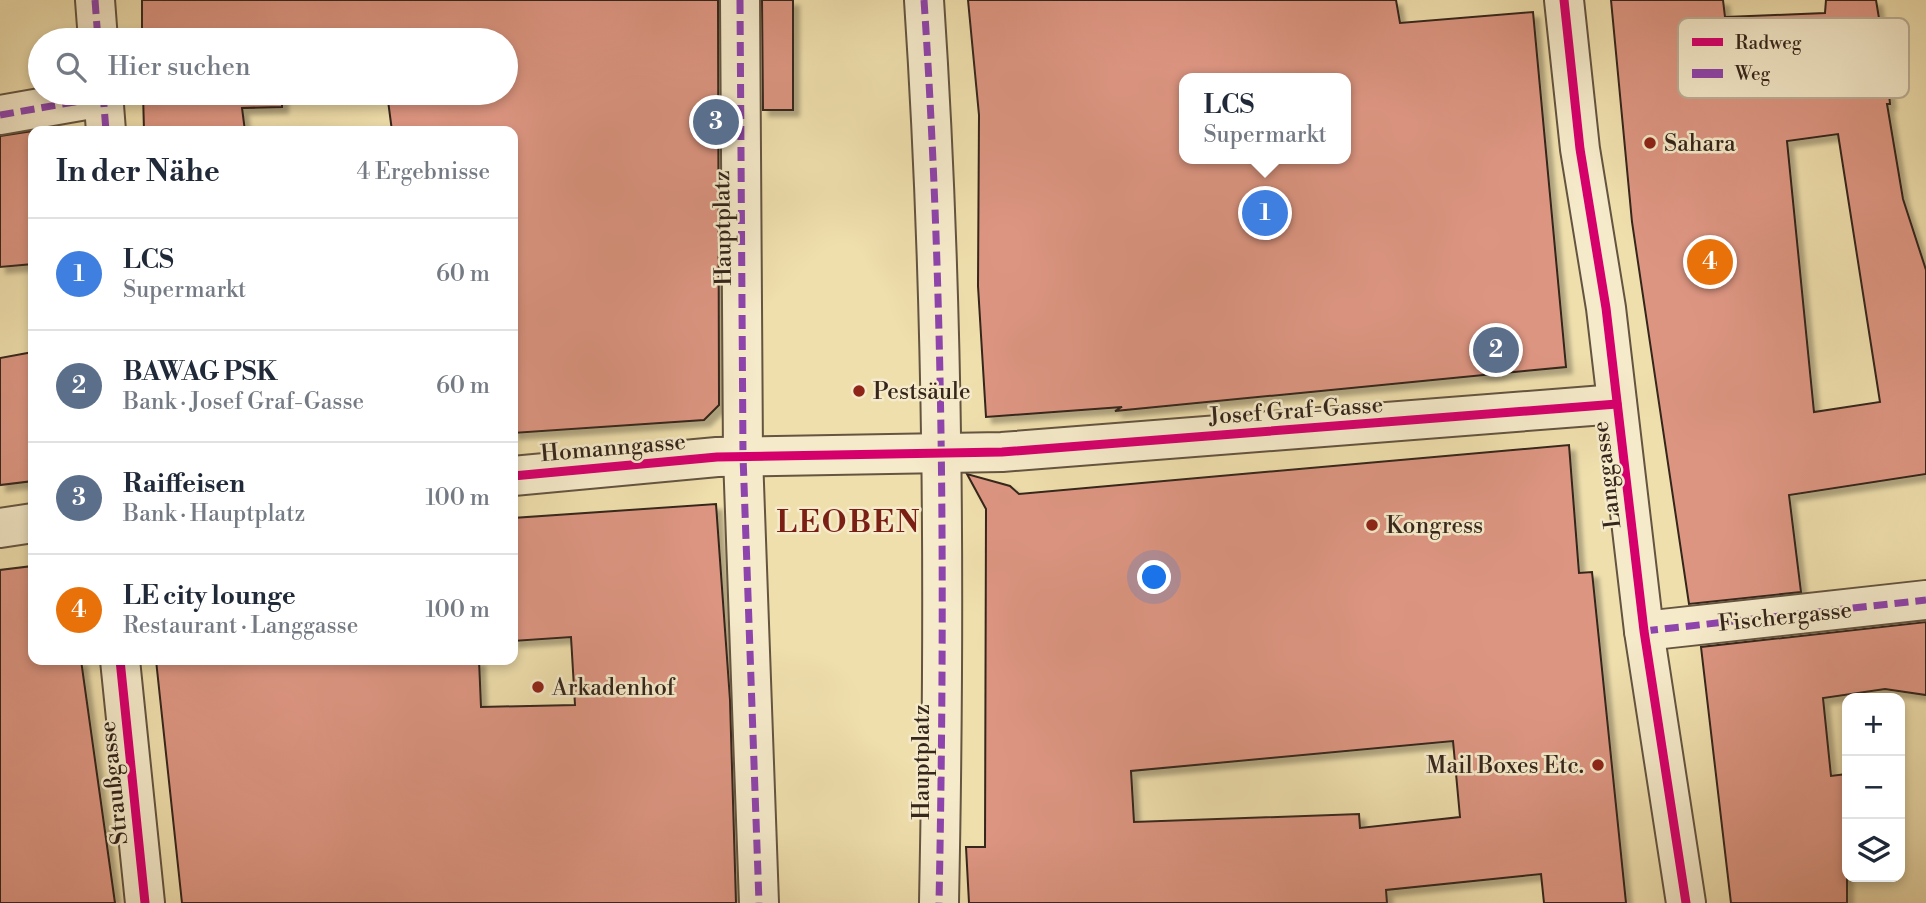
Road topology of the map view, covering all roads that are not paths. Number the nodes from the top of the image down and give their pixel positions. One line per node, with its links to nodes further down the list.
1 (95, 0): 5 (street)
2 (740, 0): 10 (street, Hauptplatz)
3 (924, 0): 9 (street, Hauptplatz)
4 (1564, 0): 8 (street, Langgasse)
5 (97, 28)
6 (105, 109): 7 (street)
7 (0, 115)
8 (1617, 404): 9 (street, Josef Graf-Gasse); 15 (street, Langgasse)
9 (959, 452): 10 (street); 19 (street, Hauptplatz)
10 (730, 457): 11 (street, Homanngasse); 18 (street, Hauptplatz)
11 (518, 476)
12 (28, 524): 13 (street)
13 (0, 528)
14 (1926, 600): 15 (street, Fischergasse)
15 (1643, 631): 20 (street, Langgasse)
16 (121, 665): 17 (street, Straußgasse)
17 (145, 903)
18 (759, 903)
19 (939, 903)
20 (1686, 903)

